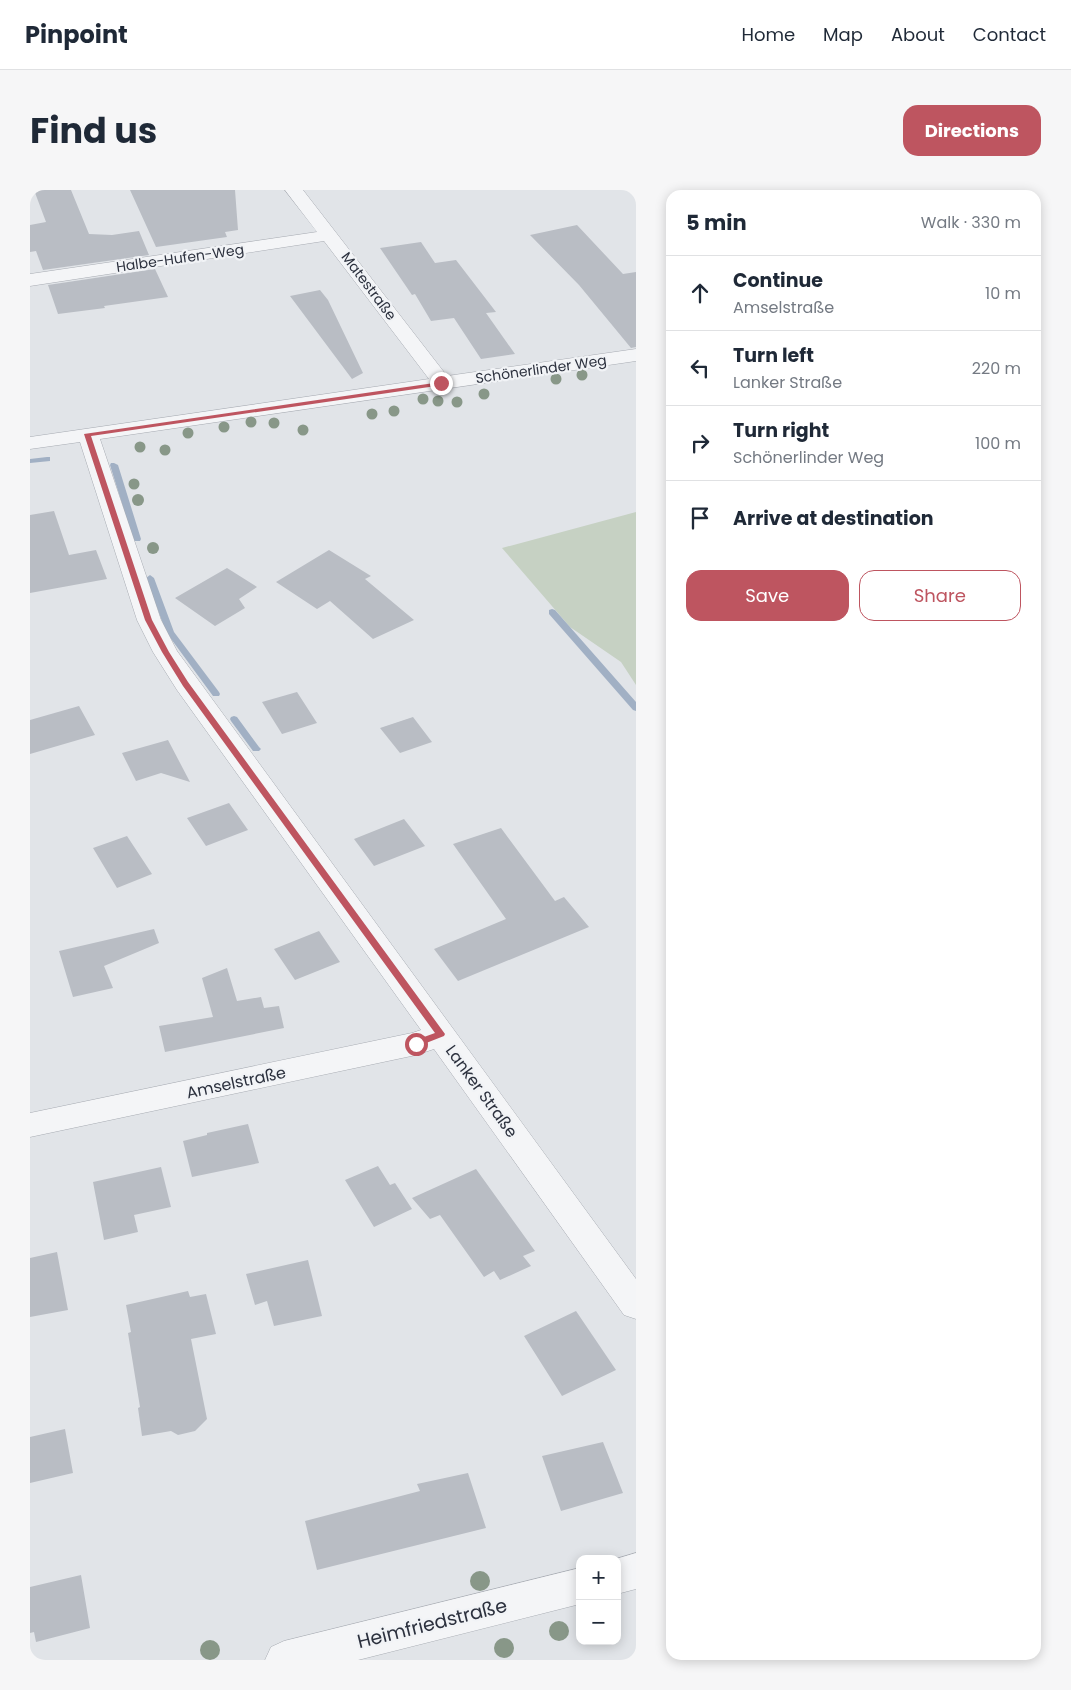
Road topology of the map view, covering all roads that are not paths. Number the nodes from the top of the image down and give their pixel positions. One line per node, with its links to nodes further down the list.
1 (294, 190): 2 (street, Matestraße)
2 (330, 235): 3 (street, Halbe-Hufen-Weg); 5 (street, Matestraße)
3 (30, 280)
4 (636, 355): 5 (street, Schönerlinder Weg)
5 (441, 383): 6 (street, Schönerlinder Weg)
6 (88, 434): 7 (street, Schönerlinder Weg); 8 (street, Lanker Straße)
7 (30, 443)
8 (441, 1034): 9 (street, Amselstraße); 10 (street, Lanker Straße)
9 (30, 1125)
10 (636, 1305)
11 (636, 1571): 12 (street)
12 (621, 1575)
13 (576, 1587): 14 (street, Heimfriedstraße)
14 (284, 1660)

